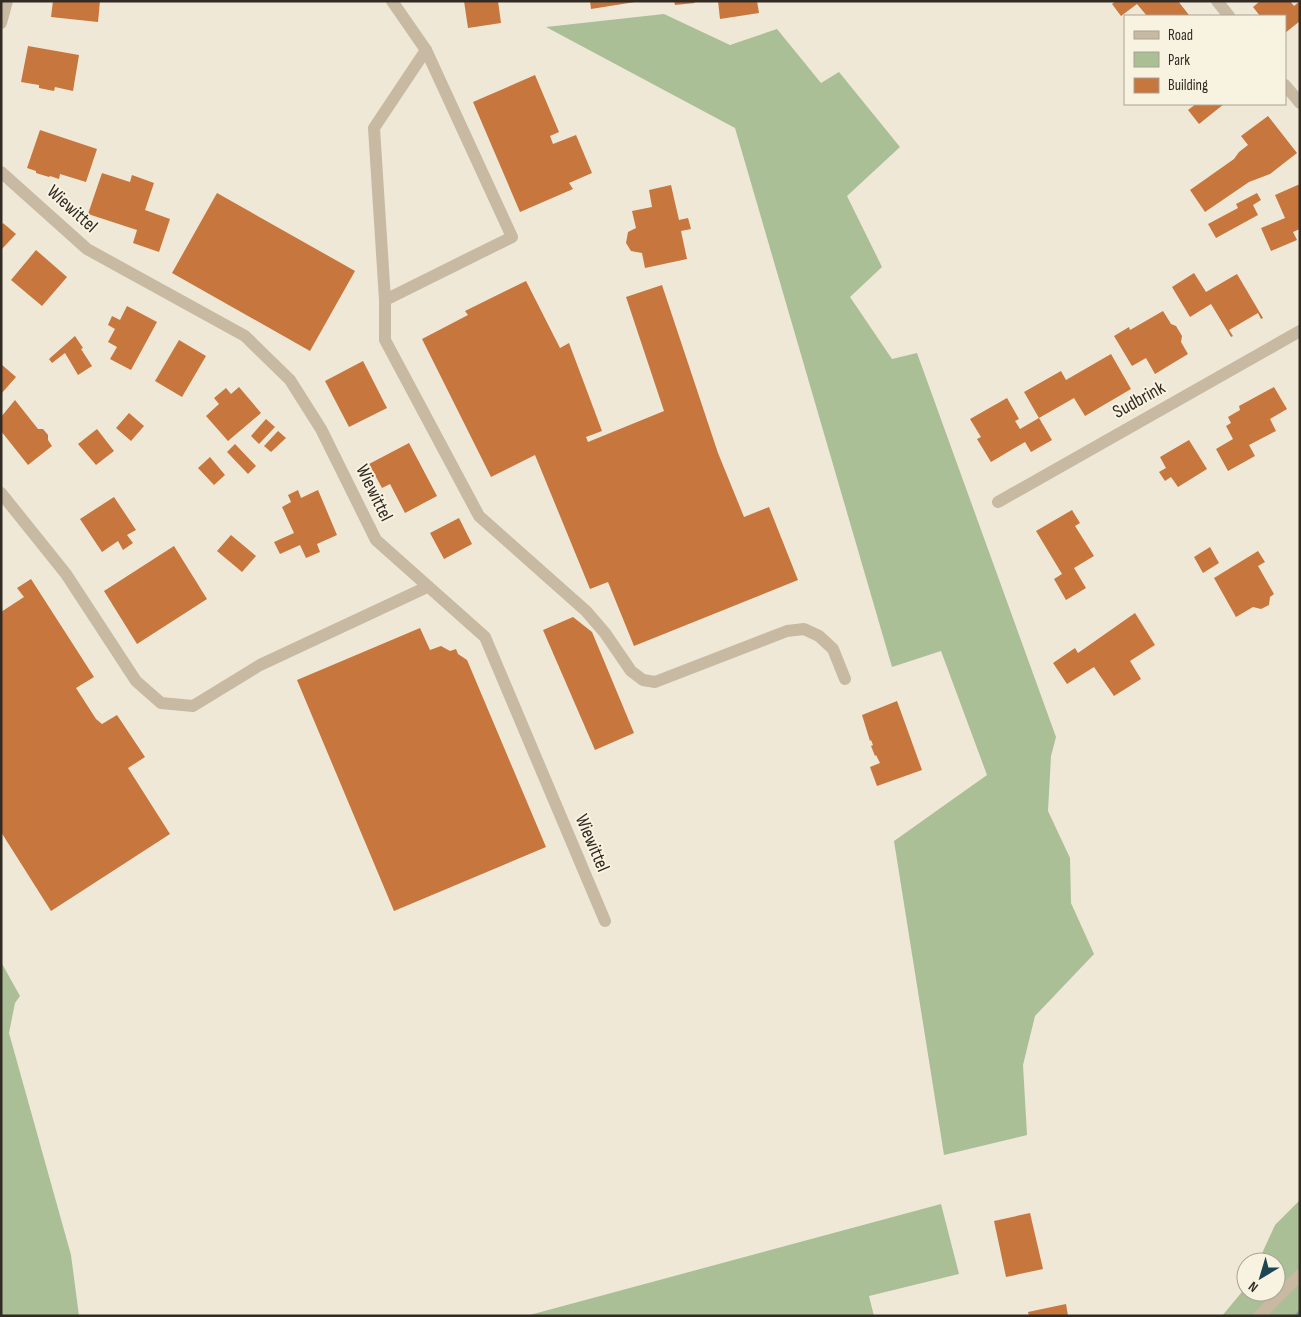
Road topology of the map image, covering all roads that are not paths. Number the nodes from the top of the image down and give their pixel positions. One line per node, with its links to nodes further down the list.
1 (7, 1): 5 (street)
2 (392, 1): 6 (street)
3 (1217, 1): 4 (street)
4 (1228, 15)
5 (1, 23)
6 (426, 50): 10 (street); 10 (street)
7 (1286, 86): 8 (street)
8 (1300, 103)
9 (1, 172): 14 (street, Wiewittel)
10 (385, 300): 15 (street)
11 (1300, 331): 13 (street, Sudbrink)
12 (1, 493): 14 (street)
13 (998, 502)
14 (427, 587): 16 (street, Wiewittel)
15 (845, 679)
16 (606, 922)
17 (1300, 1275): 18 (street)
18 (1259, 1316)

